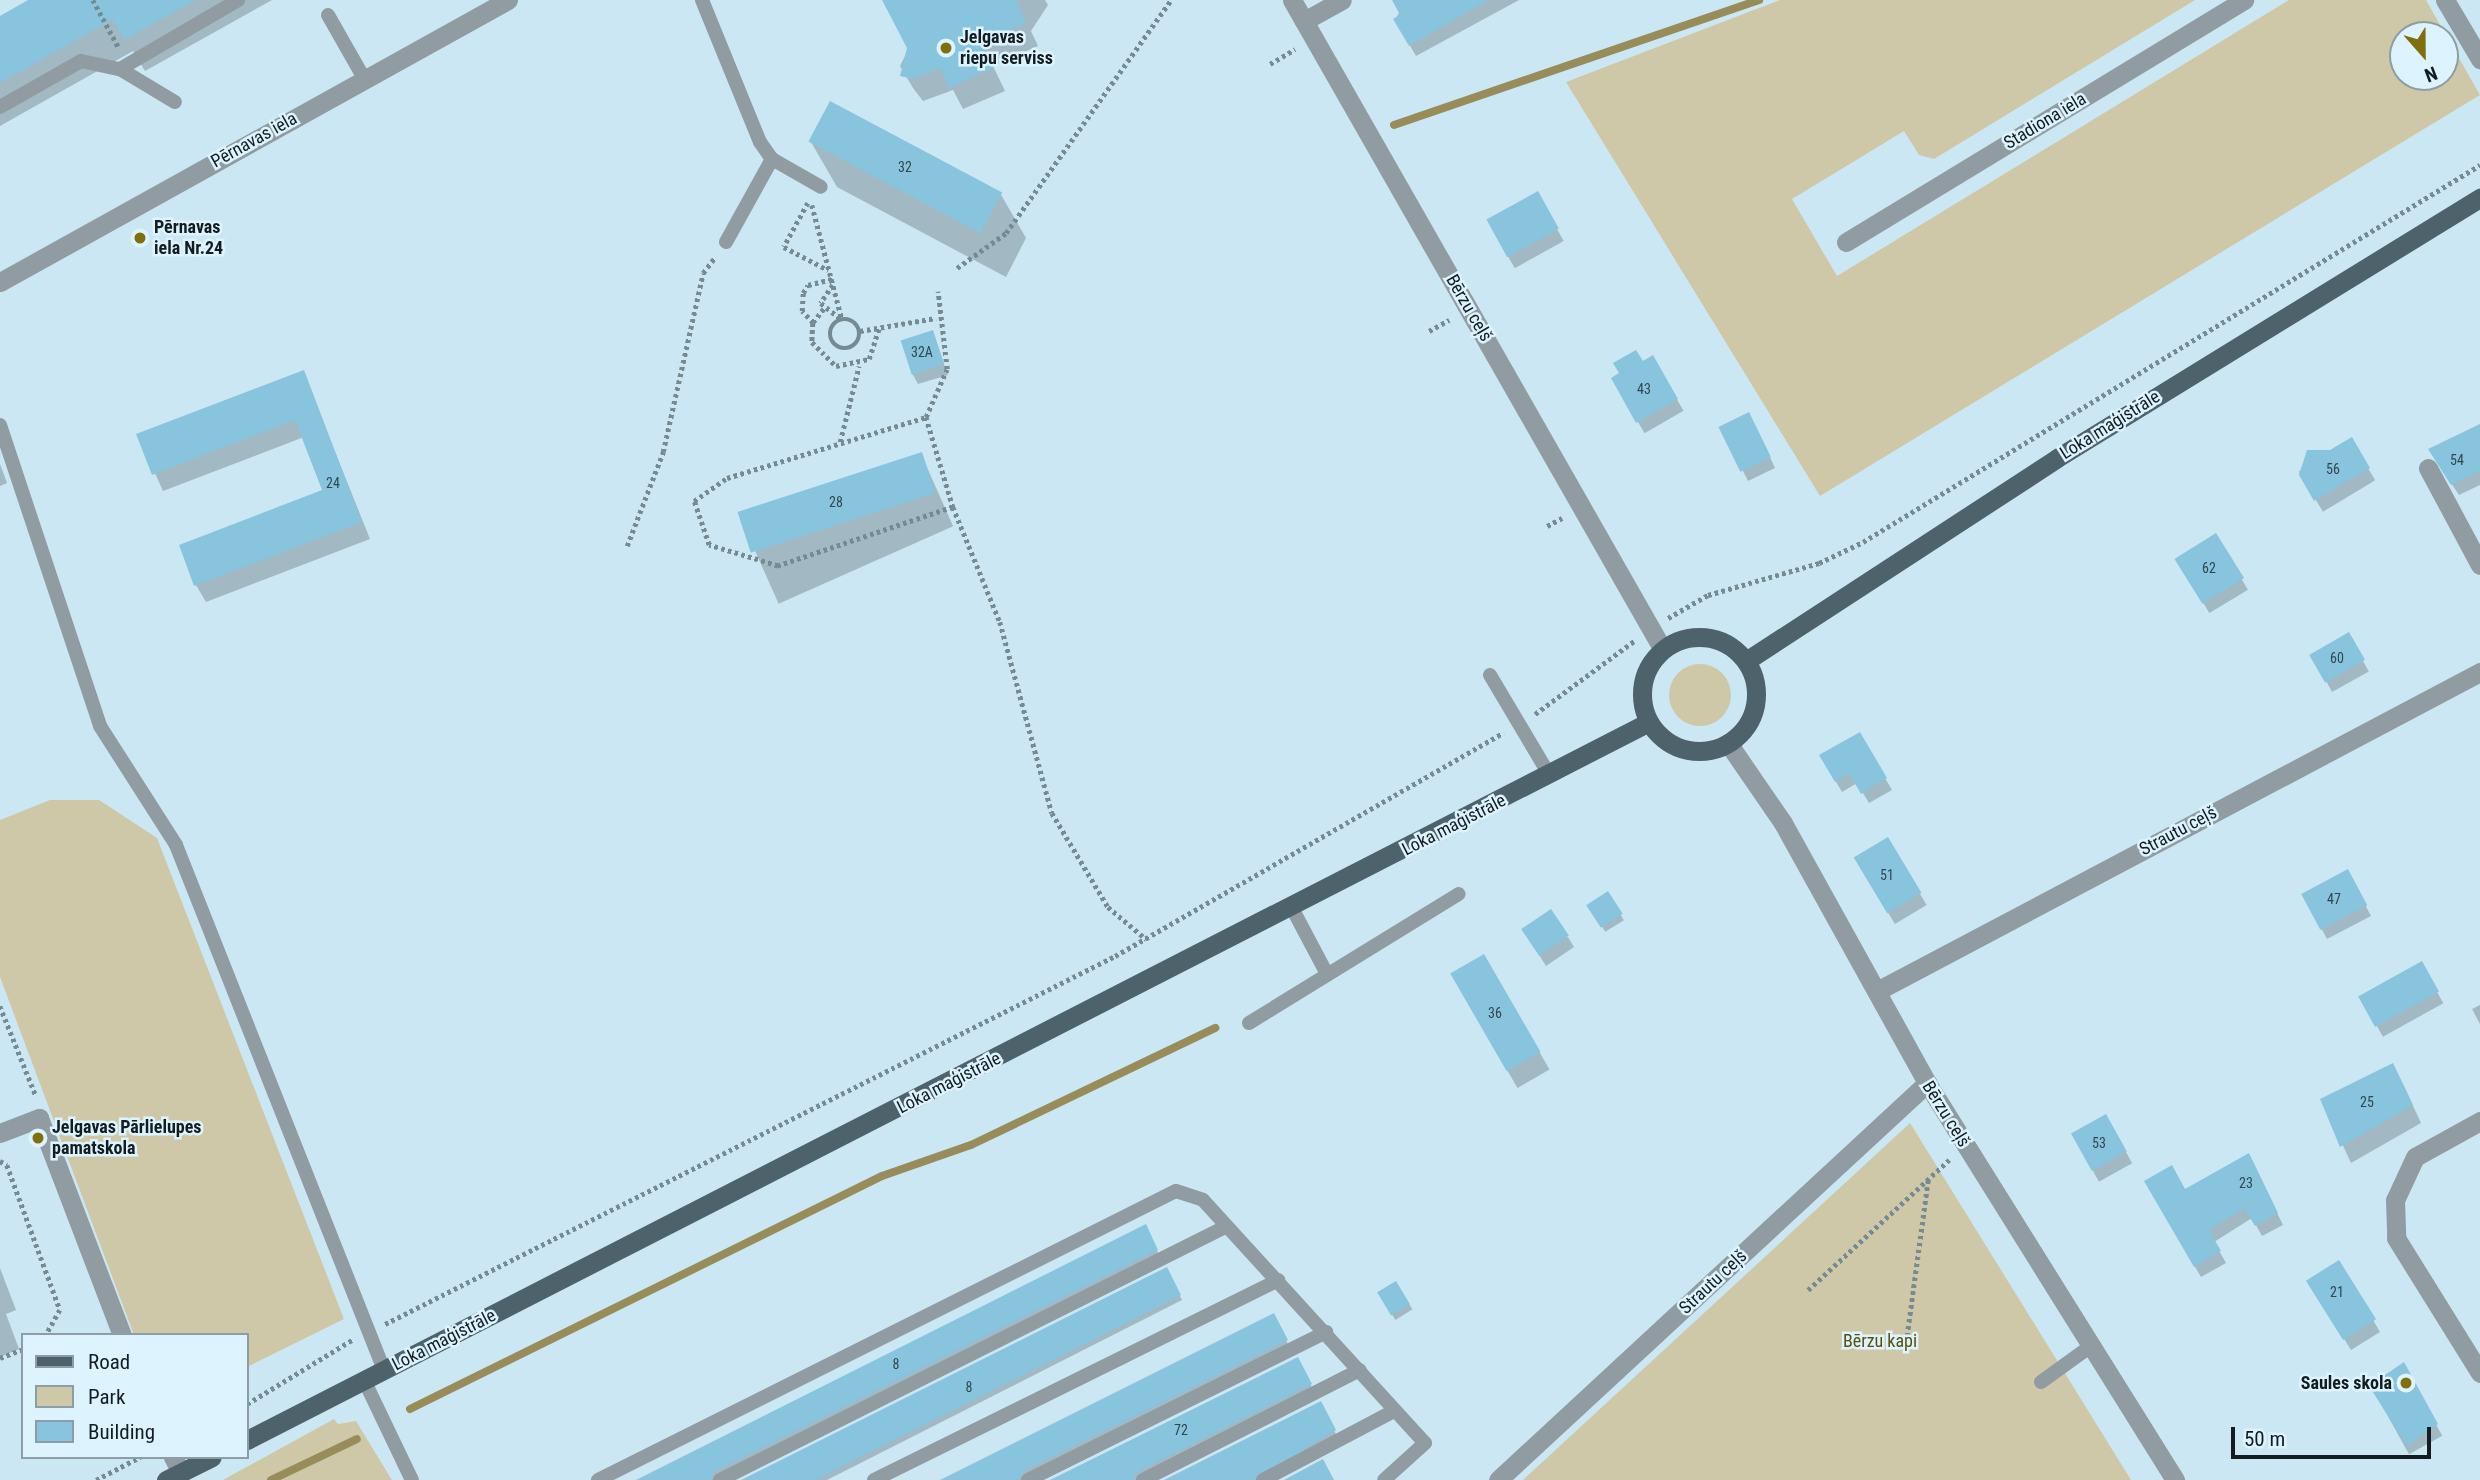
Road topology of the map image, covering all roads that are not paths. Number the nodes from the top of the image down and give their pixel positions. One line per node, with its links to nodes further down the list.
1 (238, 0): 11 (lane)
2 (508, 0): 12 (street, Pērnavas iela)
3 (702, 0): 15 (lane)
4 (1292, 0): 9 (street, Bērzu ceļš)
5 (1342, 0): 9 (street)
6 (2244, 0): 19 (street, Stadiona iela)
7 (2445, 0): 10 (street)
8 (328, 15): 12 (lane)
9 (1304, 21): 25 (street, Bērzu ceļš)
10 (2480, 59)
11 (124, 66): 13 (lane); 14 (lane)
12 (364, 78): 20 (street, Pērnavas iela)
13 (175, 102)
14 (0, 107)
15 (772, 159): 16 (lane); 18 (lane)
16 (818, 186)
17 (2480, 198): 26 (main road, Loka maģistrāle)
18 (726, 242)
19 (1846, 242)
20 (0, 282)
21 (0, 425): 22 (lane)
22 (6, 461): 45 (lane)
23 (2428, 468): 24 (street)
24 (2480, 565)
25 (1663, 650): 26 (main road); 29 (main road)
26 (1746, 661): 30 (main road)
27 (2480, 672): 35 (street, Strautu ceļš)
28 (1490, 674): 31 (lane)
29 (1649, 722): 30 (main road); 31 (main road, Loka maģistrāle)
30 (1728, 743): 35 (street, Bērzu ceļš)
31 (1550, 776): 33 (main road, Loka maģistrāle)
32 (1459, 894): 34 (lane)
33 (1292, 908): 34 (lane); 45 (main road, Loka maģistrāle)
34 (1327, 974): 36 (lane)
35 (1877, 990): 37 (street, Bērzu ceļš)
36 (1249, 1023)
37 (1927, 1083): 44 (street, Bērzu ceļš); 62 (street, Strautu ceļš)
38 (2480, 1121): 47 (street)
39 (0, 1133): 43 (street)
40 (1225, 1227): 41 (lane); 55 (lane); 56 (lane)
41 (1278, 1280): 42 (lane); 57 (lane)
42 (1326, 1332): 46 (lane); 58 (lane)
43 (121, 1333)
44 (2091, 1346): 49 (lane); 63 (street, Bērzu ceļš)
45 (384, 1370): 48 (main road, Loka maģistrāle)
46 (1360, 1370): 50 (lane); 59 (lane)
47 (2480, 1373)
48 (364, 1380): 51 (main road, Loka maģistrāle); 54 (lane)
49 (2041, 1382)
50 (1394, 1410): 60 (lane); 61 (lane)
51 (248, 1439)
52 (206, 1459): 53 (main road)
53 (173, 1470)
54 (412, 1480)
55 (598, 1480)
56 (720, 1480)
57 (874, 1480)
58 (1028, 1480)
59 (1143, 1480)
60 (1263, 1480)
61 (1384, 1480)
62 (1498, 1480)
63 (2175, 1480)

